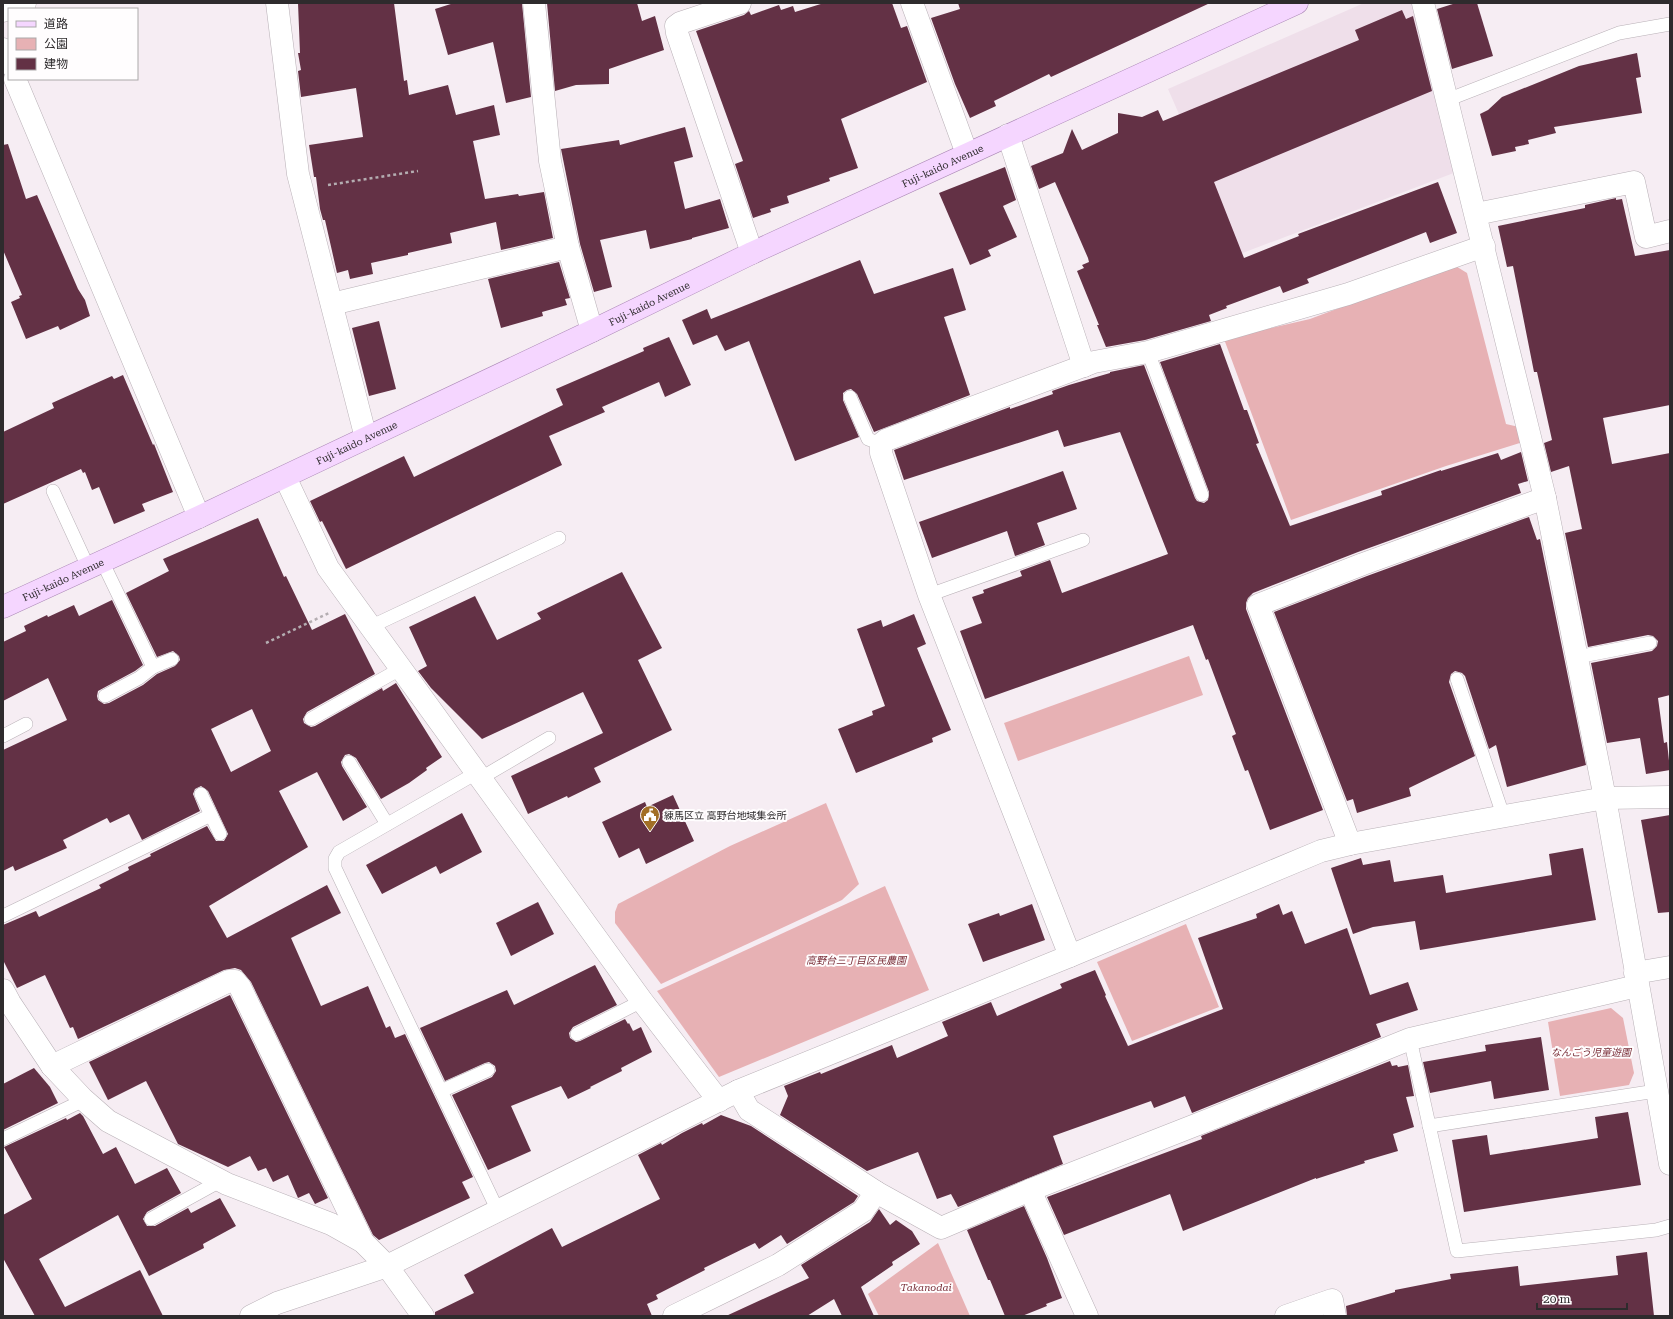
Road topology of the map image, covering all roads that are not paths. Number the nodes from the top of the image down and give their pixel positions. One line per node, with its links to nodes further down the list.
1 (25, 3): 8 (street)
2 (277, 3): 21 (street)
3 (534, 3): 19 (street)
4 (740, 3): 20 (street)
5 (912, 3): 15 (street)
6 (1297, 3): 14 (main road, Fuji-kaido Avenue)
7 (1423, 3): 13 (street)
8 (11, 8)
9 (1670, 24): 13 (lane)
10 (3, 49): 11 (street)
11 (8, 62)
12 (15, 80): 32 (street)
13 (1447, 100): 16 (street)
14 (1008, 135): 15 (main road, Fuji-kaido Avenue); 24 (street)
15 (967, 154): 20 (main road, Fuji-kaido Avenue)
16 (1476, 214): 17 (street); 18 (street)
17 (1670, 231)
18 (1484, 246): 23 (street); 31 (street)
19 (568, 247): 21 (street); 22 (street)
20 (752, 253): 22 (main road, Fuji-kaido Avenue)
21 (332, 304): 26 (street)
22 (592, 331): 26 (main road, Fuji-kaido Avenue)
23 (1148, 352): 24 (street); 30 (lane)
24 (1084, 366): 27 (street)
25 (850, 397): 27 (lane)
26 (366, 438): 28 (main road, Fuji-kaido Avenue)
27 (881, 444): 36 (street)
28 (285, 477): 32 (main road, Fuji-kaido Avenue); 38 (street)
29 (53, 491): 35 (lane)
30 (1202, 495)
31 (1545, 498): 40 (street); 59 (street)
32 (199, 518): 35 (main road, Fuji-kaido Avenue)
33 (559, 538): 38 (lane)
34 (1083, 540): 36 (lane)
35 (95, 564): 37 (main road, Fuji-kaido Avenue); 42 (lane)
36 (929, 595): 61 (street)
37 (3, 607)
38 (372, 626): 43 (street)
39 (1650, 643): 40 (lane)
40 (1577, 657): 54 (street)
41 (172, 659): 42 (lane)
42 (153, 667): 45 (lane)
43 (402, 668): 46 (lane); 51 (street)
44 (1457, 679): 56 (lane)
45 (105, 696)
46 (311, 719)
47 (26, 724): 48 (lane)
48 (3, 736)
49 (550, 738): 51 (lane)
50 (349, 762): 57 (lane)
51 (480, 775): 57 (lane); 65 (street)
52 (201, 794): 55 (lane)
53 (1670, 797): 54 (street)
54 (1605, 798): 56 (street); 63 (street)
55 (211, 815): 58 (lane); 60 (lane)
56 (1503, 815): 59 (street)
57 (387, 824): 70 (lane)
58 (220, 834)
59 (1350, 844): 61 (street)
60 (3, 916)
61 (1070, 956): 72 (street)
62 (1670, 967): 63 (street)
63 (1636, 980): 67 (street); 71 (street)
64 (3, 990): 68 (street)
65 (642, 1001): 66 (lane); 72 (street)
66 (578, 1034)
67 (1410, 1039): 74 (lane); 78 (street)
68 (52, 1066): 73 (street); 83 (street)
69 (488, 1070): 70 (lane)
70 (441, 1091): 80 (lane)
71 (1656, 1091): 74 (lane); 76 (street)
72 (728, 1096): 79 (street); 80 (street)
73 (84, 1100): 75 (lane); 77 (street)
74 (1429, 1126): 82 (lane)
75 (3, 1139)
76 (1670, 1164)
77 (220, 1181): 81 (lane); 83 (street)
78 (1030, 1190): 79 (street); 88 (street)
79 (876, 1192): 87 (street)
80 (498, 1211): 84 (street)
81 (151, 1219)
82 (1670, 1226)
83 (363, 1242): 84 (street)
84 (387, 1266): 85 (street); 86 (street)
85 (251, 1316)
86 (423, 1316)
87 (674, 1316)
88 (1087, 1316)
89 (1286, 1316): 90 (street)
90 (1336, 1316)

